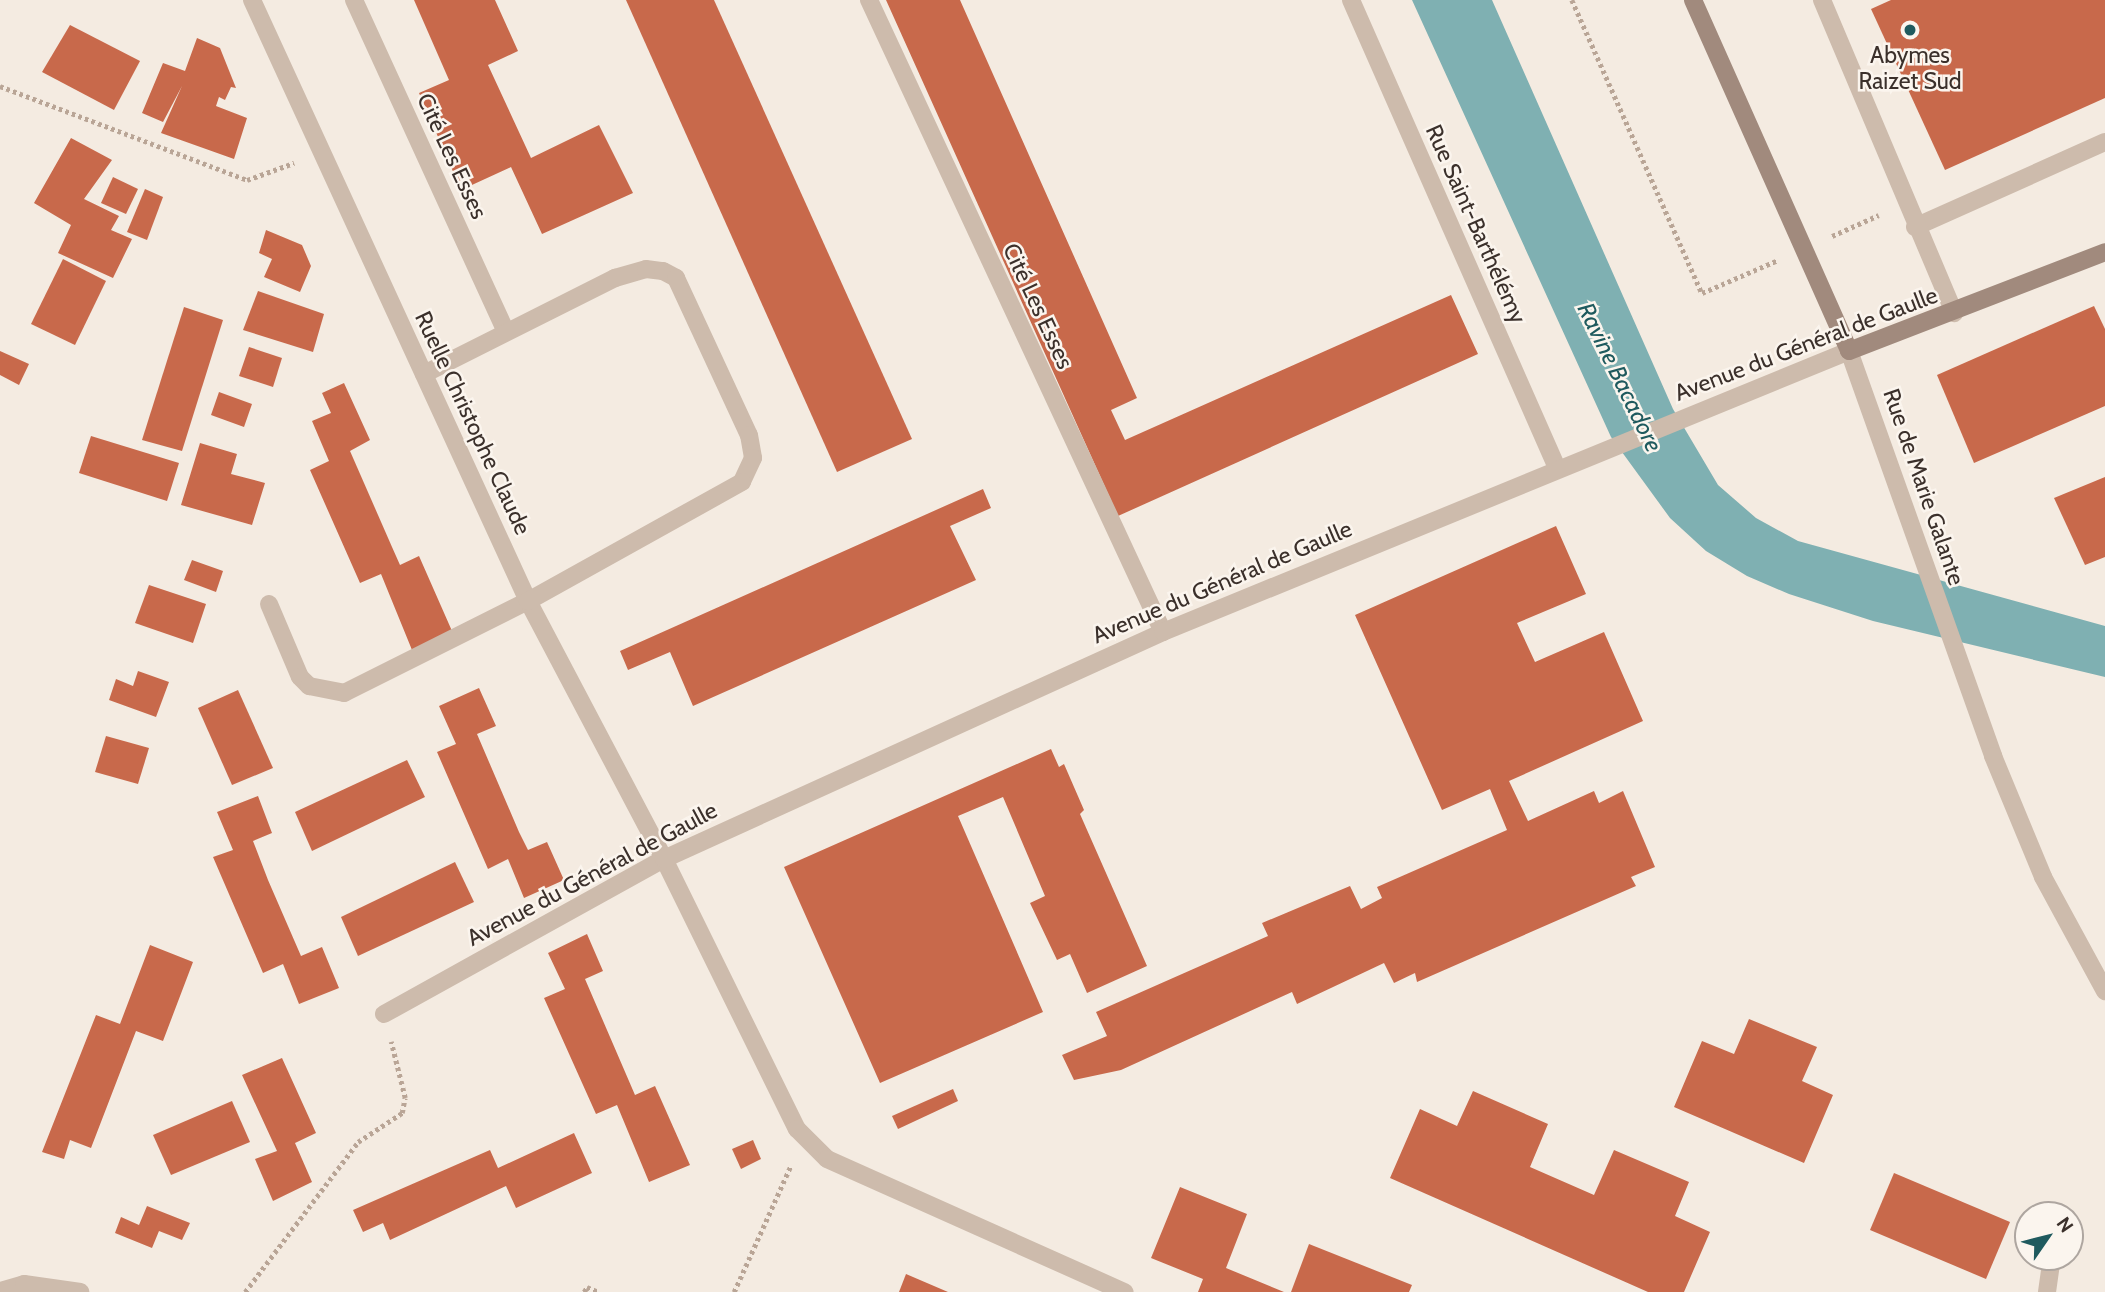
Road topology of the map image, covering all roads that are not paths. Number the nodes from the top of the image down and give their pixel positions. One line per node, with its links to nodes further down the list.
1 (252, 0): 13 (street, Ruelle Christophe Claude)
2 (354, 0): 11 (street, Cité Les Esses)
3 (869, 0): 17 (street, Cité Les Esses)
4 (1351, 0): 14 (street, Rue Saint-Barthélémy)
5 (1693, 0): 12 (main road, Rue de Marie Galante)
6 (1822, 0): 8 (street)
7 (2105, 142): 8 (street)
8 (1915, 227): 10 (street)
9 (2105, 252): 10 (main road, Avenue du Général de Gaulle)
10 (1954, 313): 12 (main road, Avenue du Général de Gaulle)
11 (506, 332): 13 (street); 15 (street)
12 (1849, 351): 14 (street, Avenue du Général de Gaulle); 19 (street, Rue de Marie Galante)
13 (424, 374): 15 (street, Ruelle Christophe Claude)
14 (1557, 468): 17 (street, Avenue du Général de Gaulle)
15 (528, 601): 16 (street); 18 (street, Ruelle Christophe Claude)
16 (269, 604)
17 (1163, 632): 18 (street, Avenue du Général de Gaulle)
18 (664, 859): 20 (street, Avenue du Général de Gaulle); 24 (street, Ruelle Christophe Claude)
19 (2105, 991)
20 (384, 1014)
21 (2050, 1271): 25 (street)
22 (0, 1291): 23 (street)
23 (80, 1292)
24 (1125, 1292)
25 (2047, 1292)

